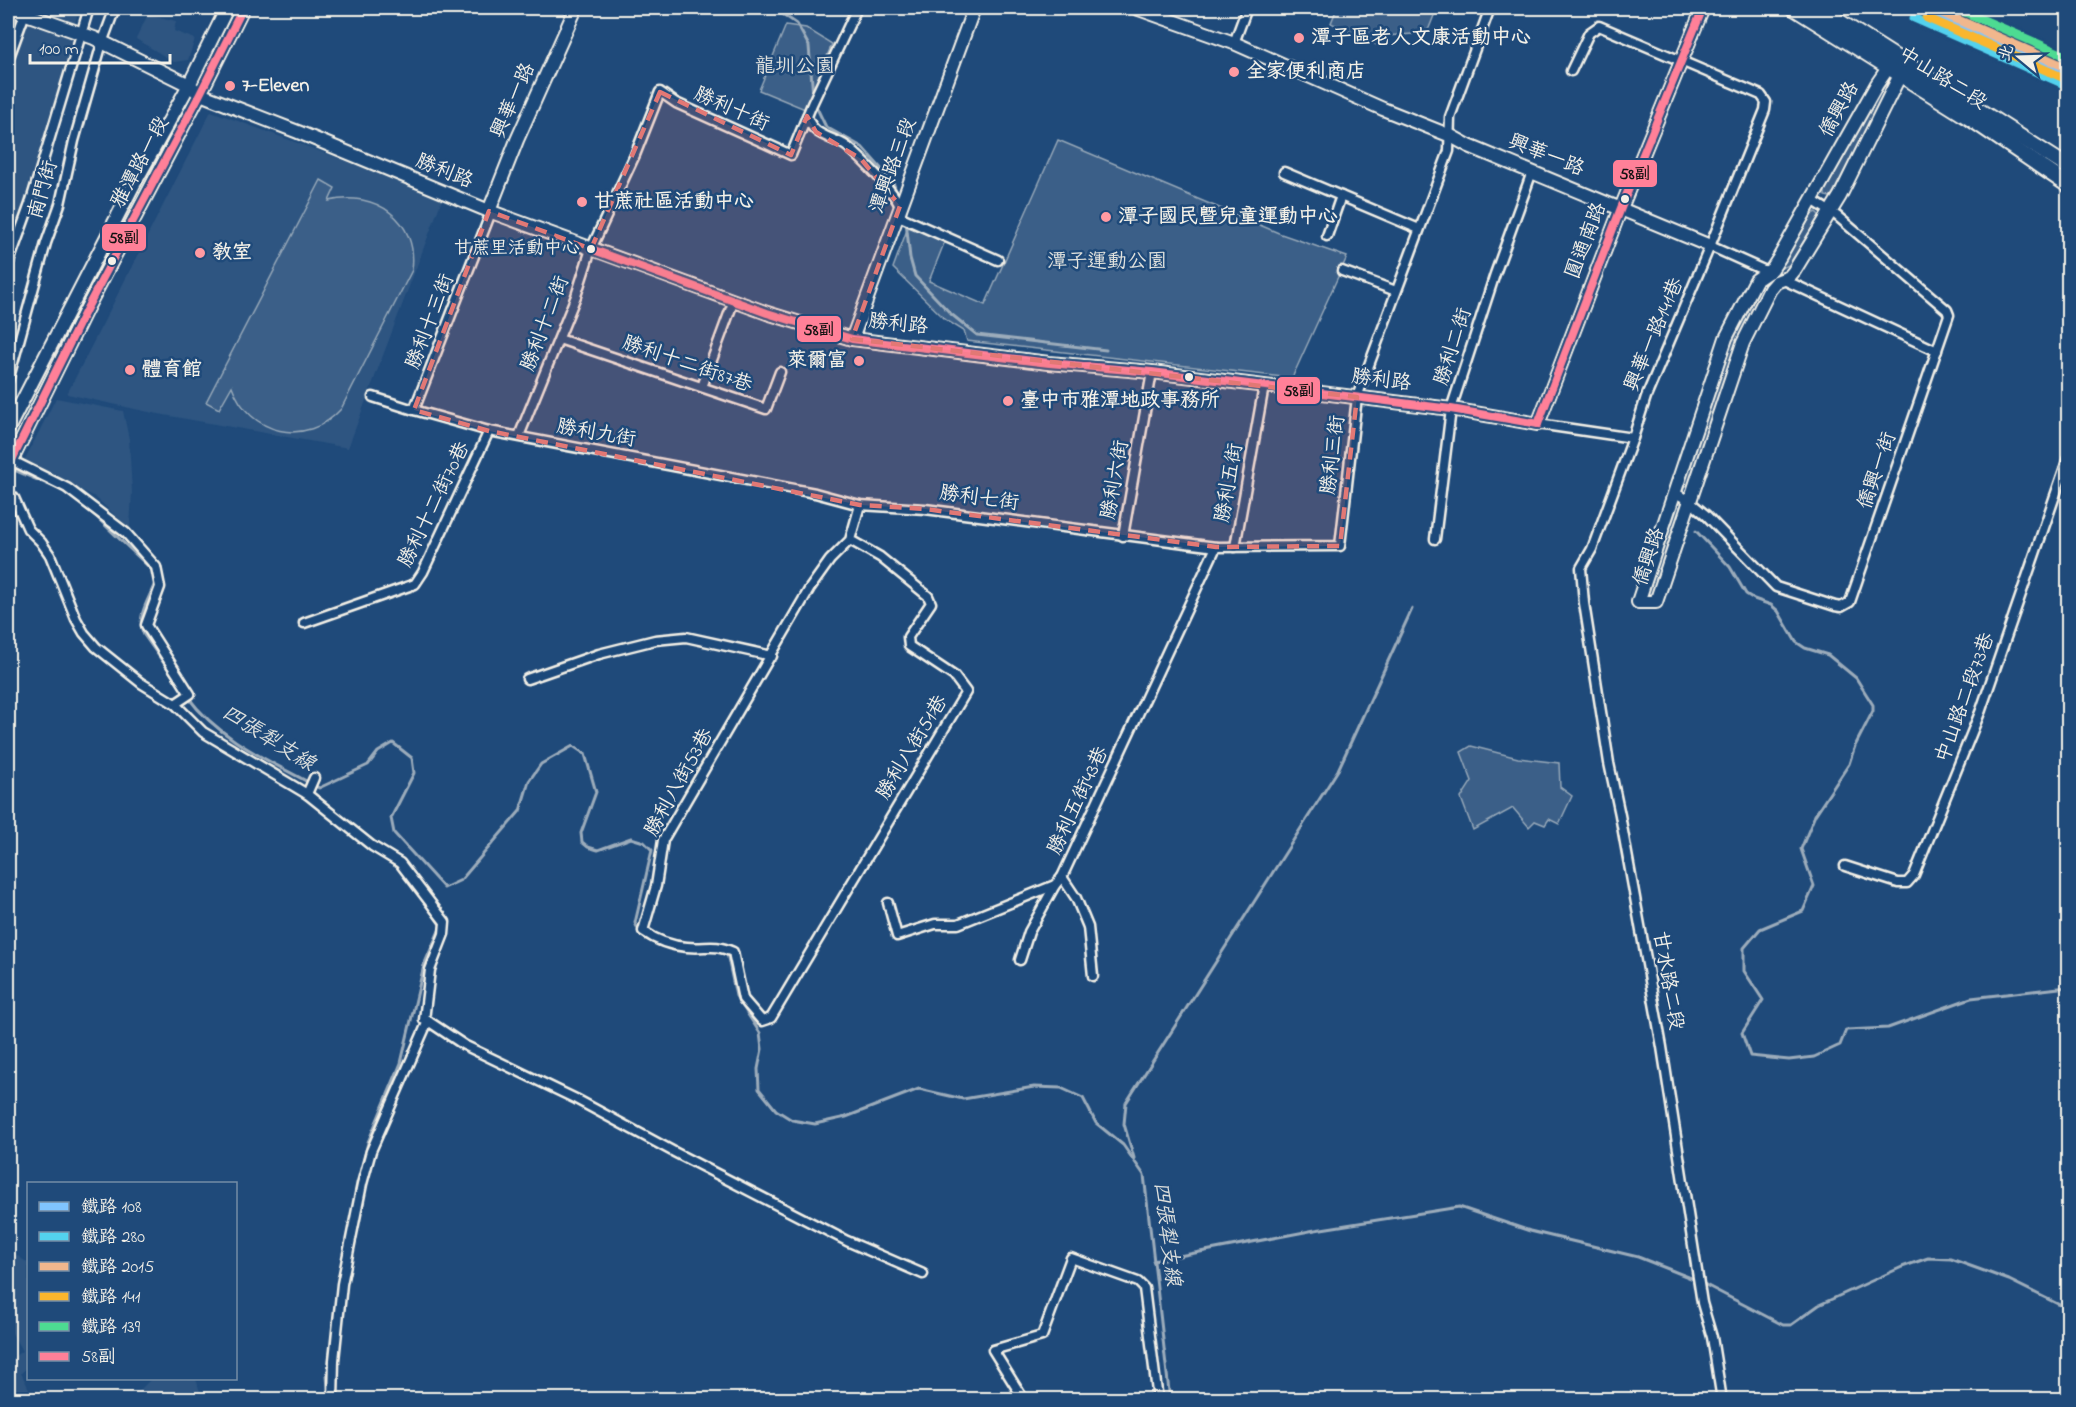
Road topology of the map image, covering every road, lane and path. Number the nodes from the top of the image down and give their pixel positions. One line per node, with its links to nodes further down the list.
1 (9, 8): 15 (street, 勝利路)
2 (89, 8): 16 (street)
3 (115, 8): 18 (street, 南門街)
4 (227, 8): 23 (street, 雅潭路一段)
5 (243, 8): 25 (street, 雅潭路一段)
6 (576, 8): 37 (street, 興華一路)
7 (857, 8): 26 (street)
8 (974, 8): 34 (street, 潭興路三段)
9 (1136, 8): 17 (street, 興華一路)
10 (1247, 8): 17 (street)
11 (1490, 8): 27 (street, 勝利三街)
12 (1703, 8): 20 (street, 圓通南路)
13 (1794, 8): 22 (main road, 中山路二段)
14 (1818, 8): 28 (main road, 中山路二段)
15 (26, 10): 16 (street, 勝利路); 19 (street)
16 (80, 35): 18 (street, 勝利路); 43 (street)
17 (1234, 43): 27 (street, 興華一路)
18 (102, 44): 23 (street, 勝利路); 54 (street, 南門街)
19 (8, 60)
20 (1683, 60): 21 (street); 35 (street, 圓通南路); 40 (street, 興華一路141巷)
21 (1571, 71)
22 (1894, 71): 31 (main road, 中山路二段); 33 (street, 僑興路); 36 (street, 僑興路)
23 (189, 85): 25 (street, 勝利路); 62 (street, 雅潭路一段)
24 (660, 92): 26 (street, 勝利十街); 41 (street, 勝利十二街)
25 (200, 94): 37 (street, 勝利路); 67 (street, 雅潭路一段)
26 (807, 116): 34 (street)
27 (1451, 136): 30 (street, 興華一路); 38 (street, 勝利三街)
28 (2068, 167)
29 (1284, 172): 32 (street)
30 (1532, 172): 35 (street, 興華一路); 59 (street, 勝利二街)
31 (2068, 185)
32 (1341, 196): 38 (street); 39 (street)
33 (1812, 200): 36 (street, 僑興一街); 45 (street, 僑興路)
34 (901, 207): 42 (street); 50 (street, 潭興路三段)
35 (1620, 208): 40 (street, 興華一路); 61 (street, 圓通南路)
36 (1831, 211): 46 (street, 僑興路); 51 (street, 僑興一街)
37 (489, 212): 41 (street, 勝利路); 60 (street, 勝利十三街)
38 (1419, 229): 47 (street, 勝利三街)
39 (1327, 236)
40 (1710, 246): 45 (street, 興華一路); 65 (street, 興華一路141巷)
41 (591, 249): 48 (street, 勝利路); 49 (street, 勝利十二街)
42 (998, 260)
43 (8, 265)
44 (1342, 271): 47 (street)
45 (1767, 272): 46 (street, 興華一路); 69 (street, 僑興路)
46 (1782, 279): 51 (street, 興華一路); 70 (street, 僑興路)
47 (1396, 291): 58 (street, 勝利三街)
48 (734, 300): 50 (street, 勝利路); 56 (street)
49 (559, 339): 56 (street, 勝利十二街87巷); 64 (street, 勝利十二街)
50 (852, 339): 53 (street, 勝利路)
51 (1937, 351): 70 (street, 僑興一街)
52 (780, 372): 56 (street, 勝利十二街87巷)
53 (1152, 372): 55 (street, 勝利路); 73 (street, 勝利六街)
54 (8, 381)
55 (1264, 386): 58 (street, 勝利路); 76 (street, 勝利五街)
56 (702, 387)
57 (373, 397): 60 (street, 勝利九街)
58 (1357, 397): 59 (street, 勝利路); 76 (street, 勝利三街)
59 (1451, 409): 61 (street, 勝利路); 74 (street, 勝利二街)
60 (414, 410): 63 (street, 勝利九街)
61 (1538, 423): 65 (street, 勝利路)
62 (8, 429)
63 (489, 431): 64 (street, 勝利九街); 79 (street, 勝利十二街70巷)
64 (519, 436): 71 (street, 勝利九街)
65 (1633, 438): 78 (street, 興華一路141巷)
66 (2068, 458): 85 (street, 中山路二段73巷)
67 (9, 464): 82 (street)
68 (8, 492): 82 (street)
69 (1674, 492): 70 (street, 僑興一街); 70 (street, 僑興路)
70 (1689, 501)
71 (860, 505): 72 (street, 勝利七街); 75 (street, 勝利八街53巷)
72 (1028, 523): 73 (street, 勝利六街)
73 (1123, 536): 77 (street, 勝利五街)
74 (1435, 539)
75 (850, 540): 80 (street, 勝利八街53巷); 91 (street, 勝利八街51巷)
76 (1235, 547): 77 (street, 勝利五街)
77 (1216, 548): 86 (street, 勝利五街43巷)
78 (1581, 568): 97 (street, 甘水路二段)
79 (304, 623)
80 (772, 656): 81 (street); 91 (street, 勝利八街53巷)
81 (527, 679)
82 (175, 704): 84 (street)
83 (314, 778): 84 (street)
84 (307, 794): 92 (street)
85 (1845, 866)
86 (1062, 877): 87 (street, 勝利五街43巷); 90 (street)
87 (1055, 885): 88 (street, 勝利五街43巷); 89 (street)
88 (888, 903)
89 (1020, 960)
90 (1094, 976)
91 (771, 1018)
92 (428, 1021): 93 (street); 94 (street)
93 (923, 1274)
94 (333, 1400)
95 (1024, 1400): 96 (street)
96 (1158, 1400)
97 (1722, 1400)

